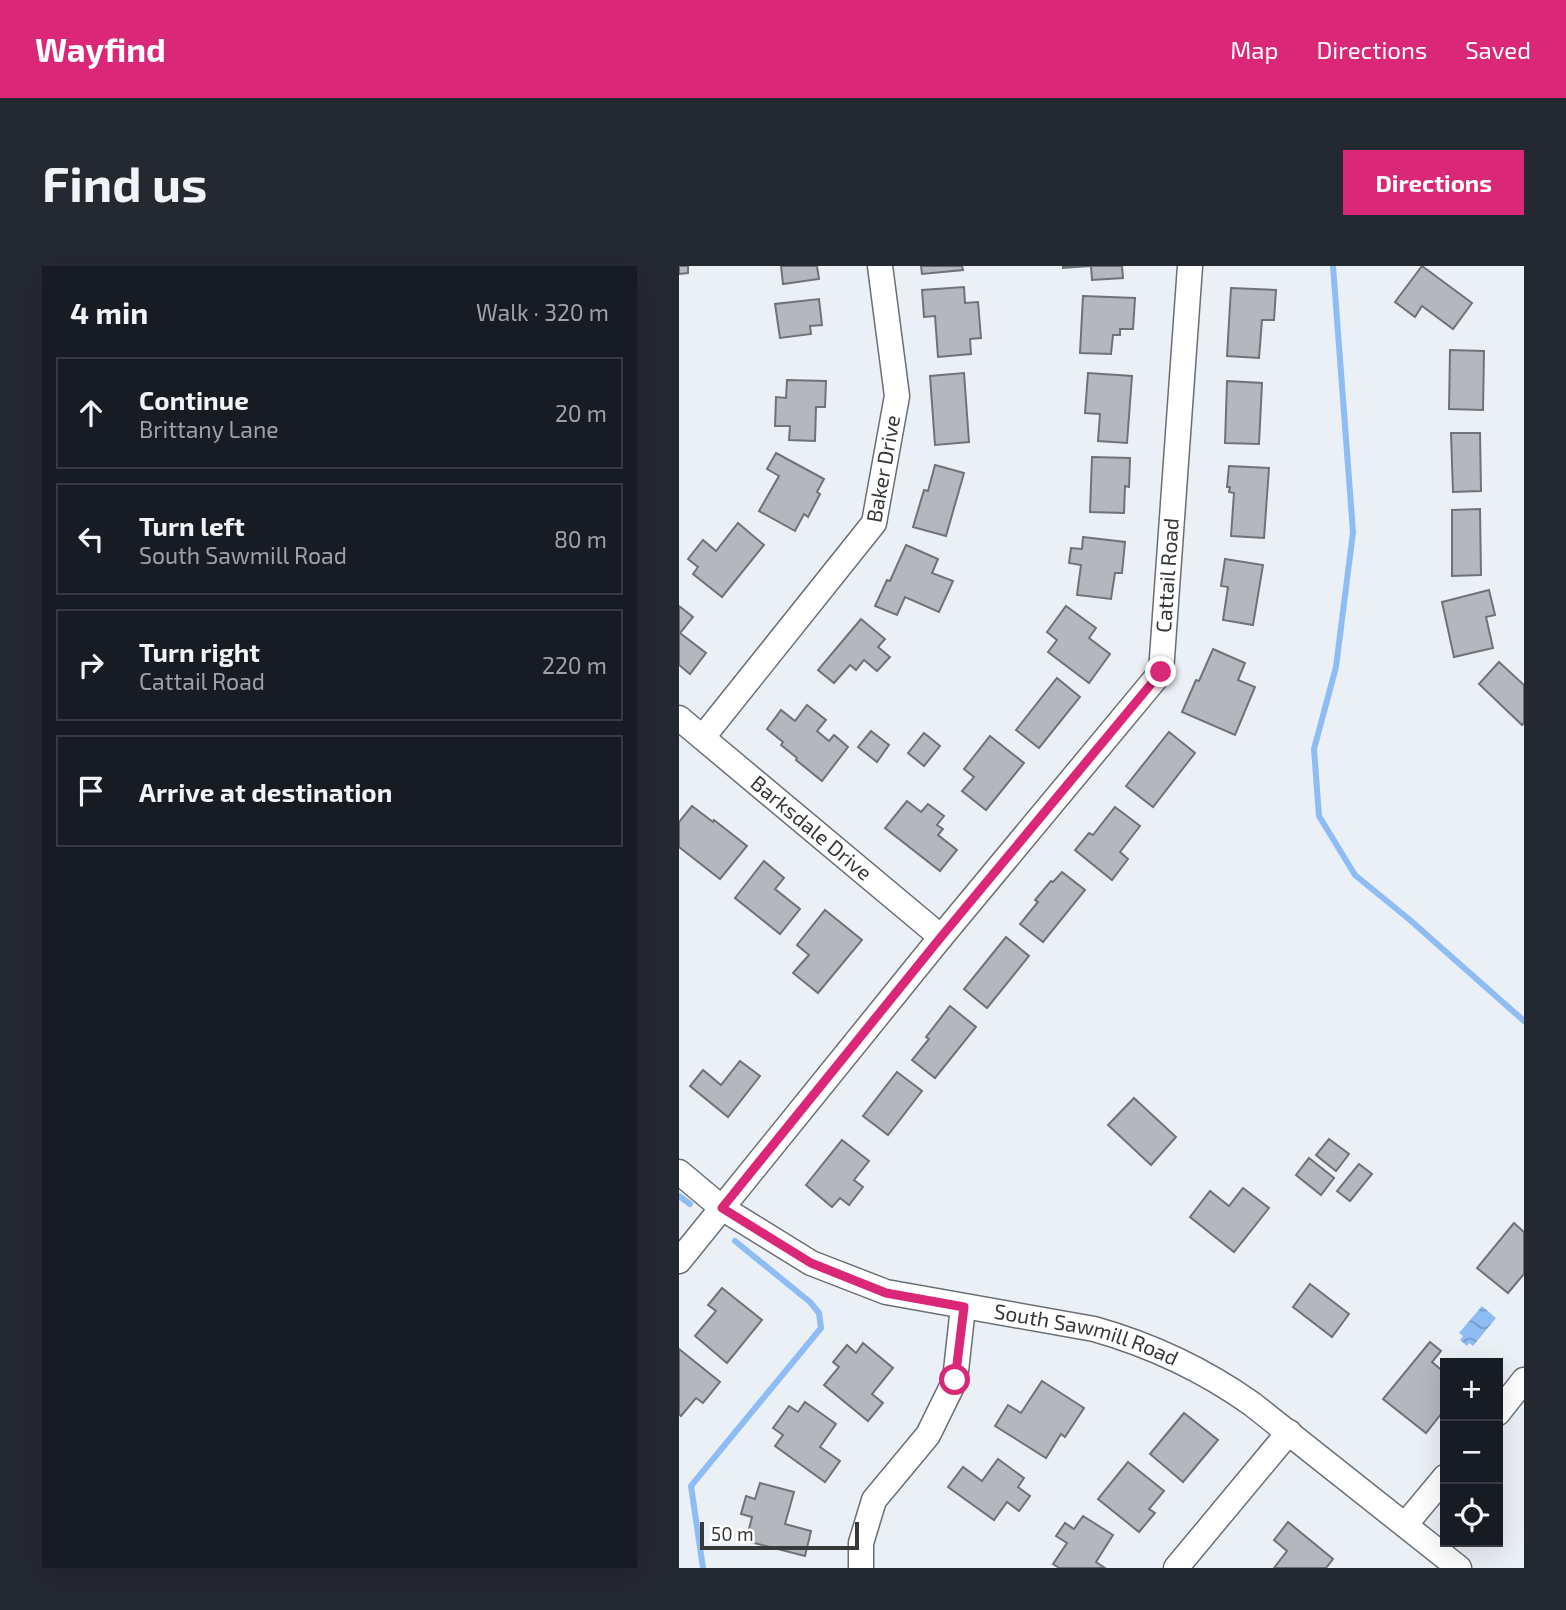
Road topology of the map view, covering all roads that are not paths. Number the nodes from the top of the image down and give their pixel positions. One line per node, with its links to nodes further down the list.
1 (880, 266): 4 (street, Baker Drive)
2 (1190, 266): 5 (street, Cattail Road)
3 (679, 718): 4 (street, Barksdale Drive)
4 (703, 737): 5 (street, Barksdale Drive)
5 (941, 937): 7 (street, Cattail Road)
6 (679, 1172): 7 (street, South Sawmill Road)
7 (722, 1208): 8 (street, Cattail Road); 9 (street, South Sawmill Road)
8 (679, 1261)
9 (964, 1307): 12 (street, South Sawmill Road); 15 (street)
10 (1524, 1380): 11 (street)
11 (1503, 1407)
12 (1289, 1432): 14 (street, South Sawmill Road); 16 (street)
13 (1440, 1483): 14 (street)
14 (1405, 1525): 17 (street, South Sawmill Road)
15 (861, 1568)
16 (1176, 1568)
17 (1459, 1568)

